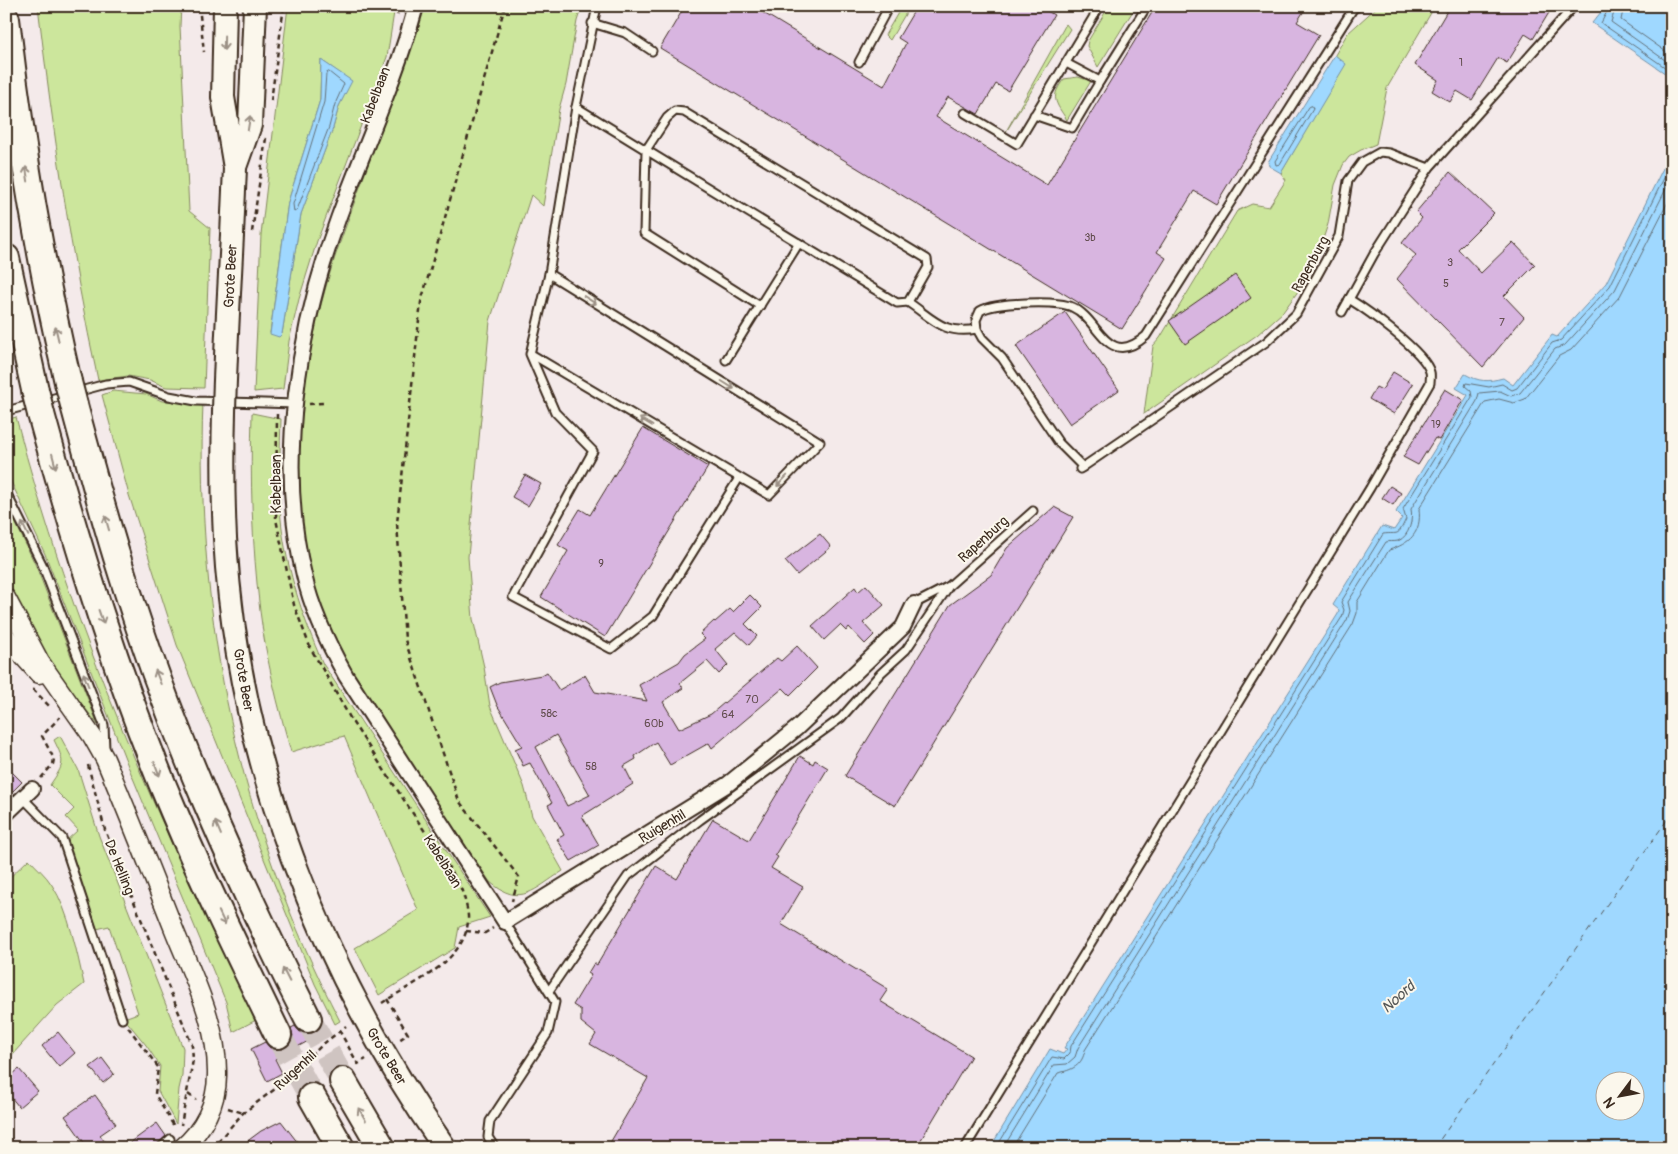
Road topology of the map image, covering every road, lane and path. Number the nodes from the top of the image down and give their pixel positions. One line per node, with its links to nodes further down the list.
1 (225, 6): 23 (main road, Grote Beer, one-way to 23)
2 (255, 6): 23 (main road, Grote Beer, one-way to 2)
3 (398, 6): 12 (path)
4 (416, 6): 36 (street, Kabelbaan)
5 (505, 6): 52 (path)
6 (597, 6): 14 (lane)
7 (888, 6): 16 (lane)
8 (1100, 6): 17 (lane)
9 (1146, 6): 18 (lane)
10 (1358, 6): 32 (lane)
11 (1574, 6): 24 (lane)
12 (396, 18)
13 (6, 19): 58 (highway, one-way to 13)
14 (592, 23): 15 (lane); 19 (lane)
15 (652, 51)
16 (859, 62)
17 (1066, 63): 18 (lane); 21 (lane)
18 (1100, 82): 21 (lane)
19 (576, 107): 22 (lane); 27 (lane)
20 (965, 113): 21 (lane)
21 (1034, 115)
22 (646, 150): 25 (lane); 29 (lane); 30 (lane)
23 (235, 168): 71 (main road, Grote Beer, bridge)
24 (1429, 168): 28 (lane); 32 (lane, Rapenburg)
25 (799, 242): 29 (lane); 30 (lane)
26 (6, 258): 61 (highway, one-way to 61)
27 (549, 274): 33 (lane); 38 (lane, one-way to 38)
28 (1349, 299): 31 (lane); 73 (lane)
29 (908, 302): 32 (lane)
30 (760, 306): 34 (lane)
31 (1342, 312)
32 (977, 329)
33 (530, 354): 38 (lane, one-way to 33); 38 (lane)
34 (726, 360)
35 (278, 404): 36 (lane); 37 (lane); 53 (path, Kabelbaan)
36 (295, 404): 52 (street, Kabelbaan)
37 (6, 411)
38 (739, 478)
39 (6, 492): 49 (lane, one-way to 39)
40 (1033, 511): 41 (lane, Rapenburg)
41 (949, 586): 43 (lane); 54 (lane)
42 (6, 598): 46 (street, De Helling)
43 (914, 604): 52 (street, Ruigenhil)
44 (6, 637): 46 (street, De Helling)
45 (33, 689): 46 (path)
46 (57, 702): 49 (street, De Helling)
47 (65, 725): 50 (path)
48 (85, 759): 66 (path, De Helling)
49 (105, 759): 66 (street, De Helling)
50 (27, 794): 51 (street); 57 (lane)
51 (6, 814)
52 (506, 922): 53 (path); 54 (lane)
53 (466, 931): 55 (path)
54 (549, 991): 72 (lane)
55 (387, 1000): 56 (path); 62 (path)
56 (382, 1003)
57 (122, 1019): 66 (path)
58 (308, 1019)
59 (346, 1026): 60 (path, Ruigenhil)
60 (339, 1030): 63 (path); 68 (path, Ruigenhil)
61 (278, 1035)
62 (398, 1041)
63 (368, 1058)
64 (343, 1081): 70 (highway, one-way to 64)
65 (312, 1097): 69 (highway)
66 (176, 1137): 67 (lane)
67 (160, 1148)
68 (212, 1148)
69 (341, 1148)
70 (382, 1148)
71 (445, 1148)
72 (495, 1148)
73 (965, 1148)

